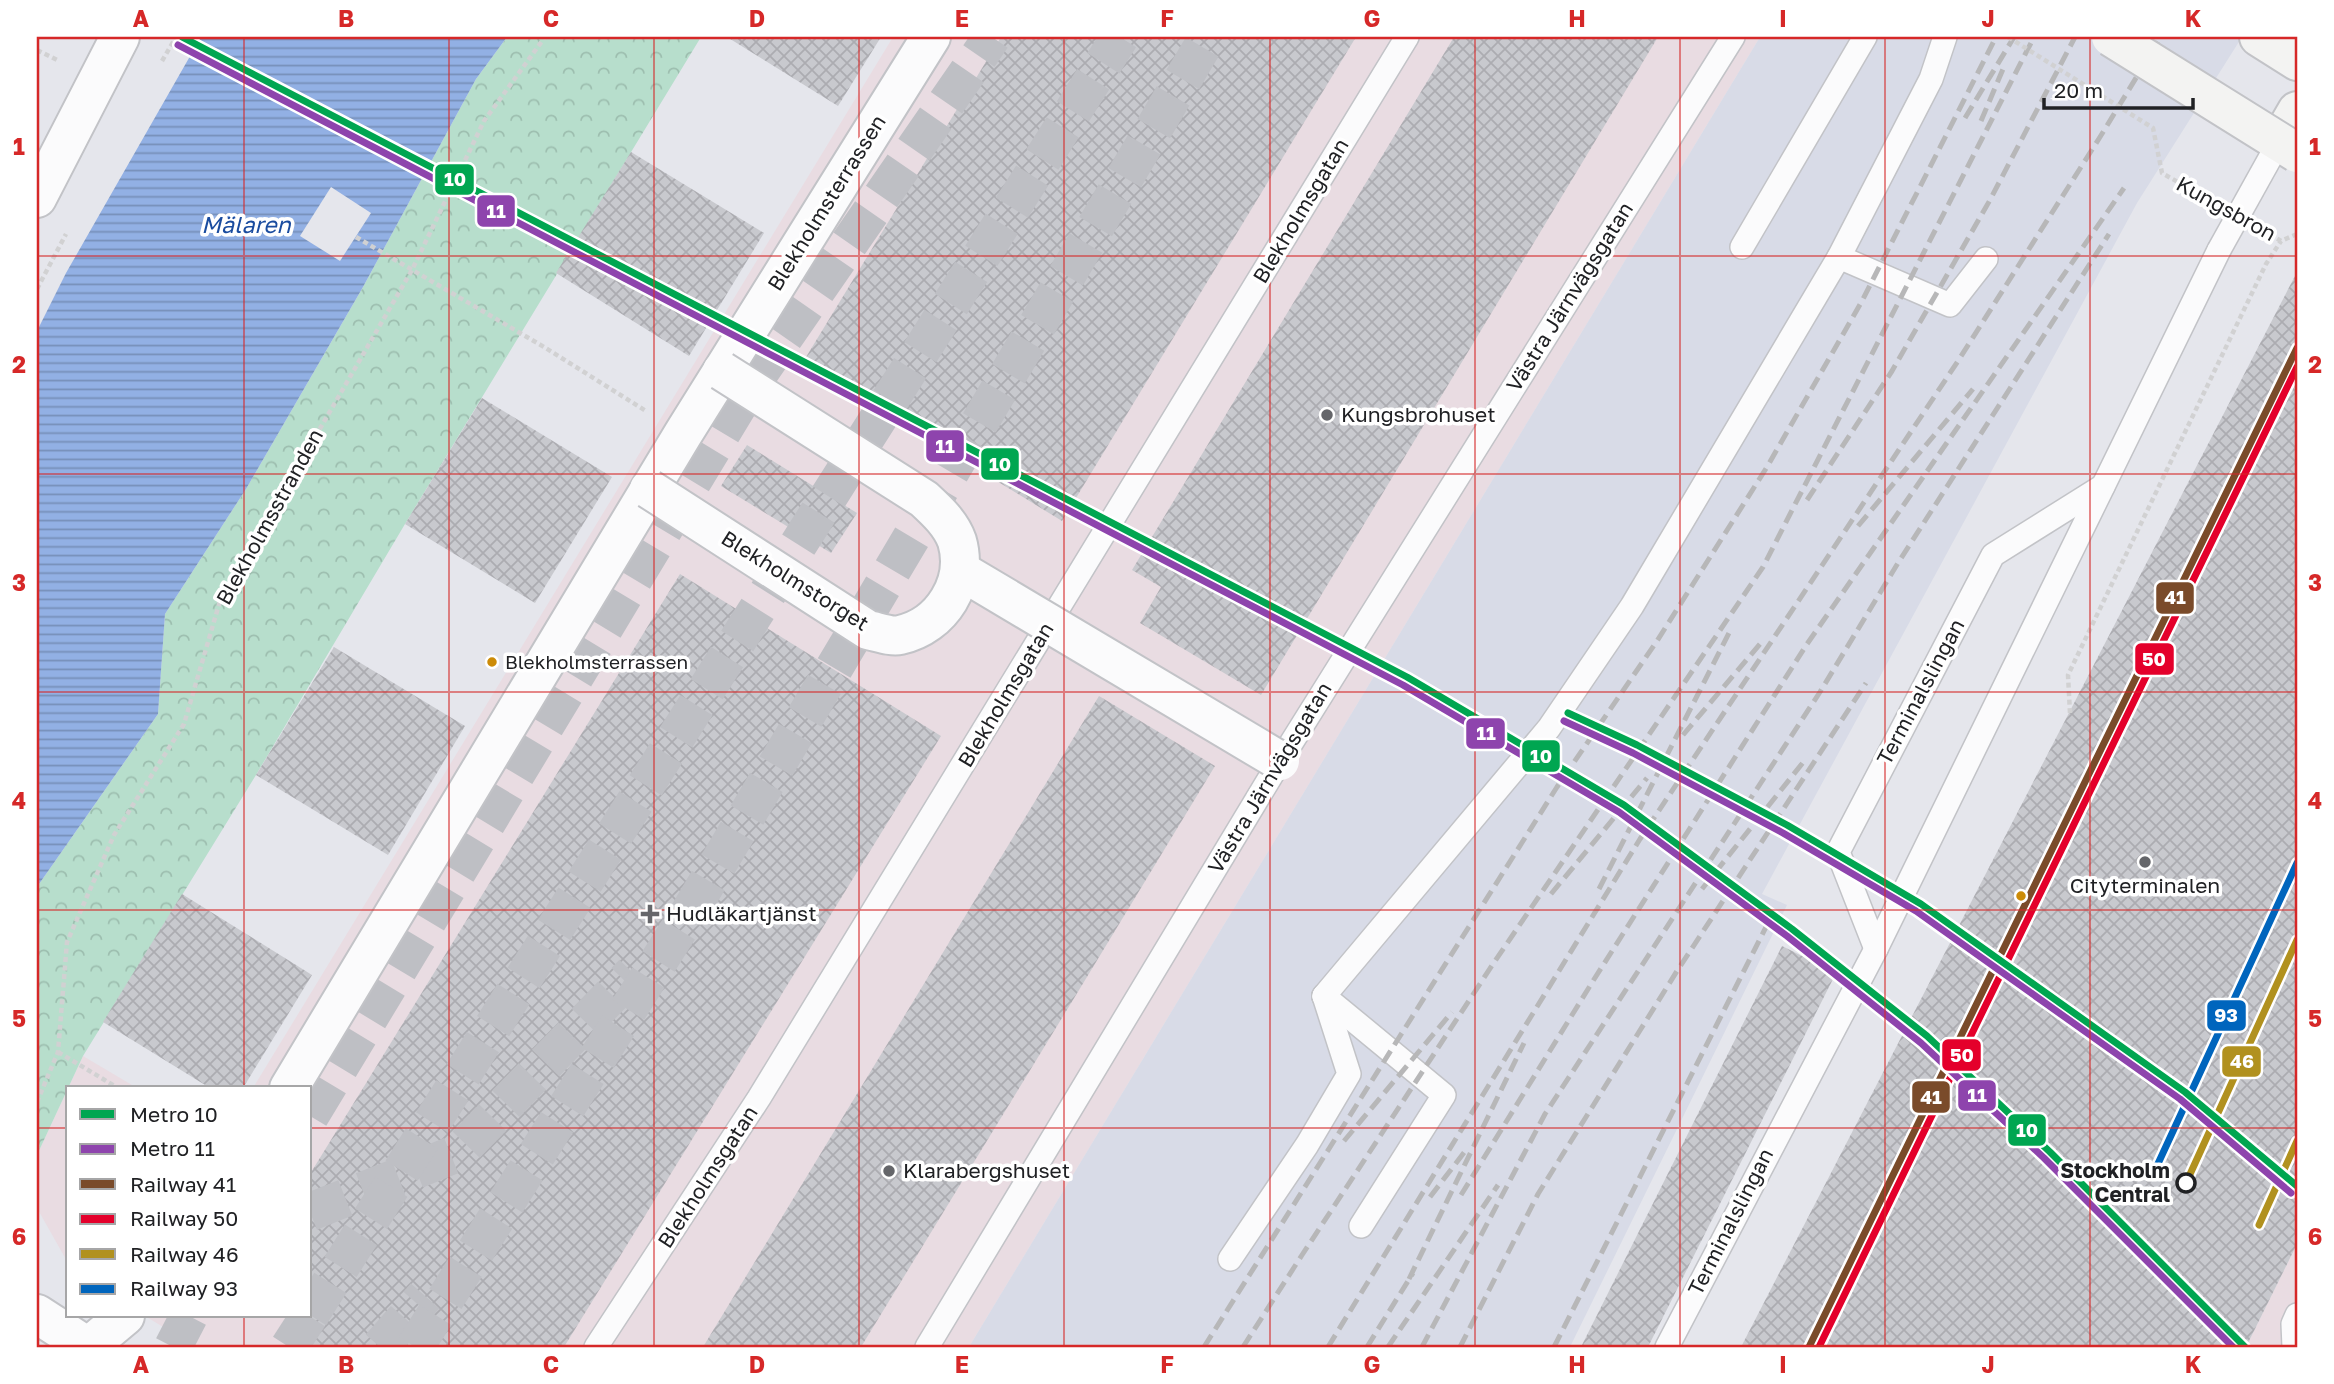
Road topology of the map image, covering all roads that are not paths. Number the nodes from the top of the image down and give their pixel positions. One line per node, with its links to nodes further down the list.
1 (120, 37): 11 (street)
2 (931, 37): 15 (street, Blekholmsterrassen)
3 (1407, 37): 29 (lane, Blekholmsgatan)
4 (1733, 37): 19 (lane, Västra Järnvägsgatan)
5 (1865, 37): 12 (lane)
6 (1945, 37): 13 (lane)
7 (2111, 37): 10 (main road, bridge)
8 (2259, 37): 9 (main road)
9 (2297, 61)
10 (2291, 135): 16 (lane, Terminalslingan, bridge)
11 (37, 198)
12 (1742, 247)
13 (1839, 257): 14 (lane); 21 (lane)
14 (1986, 259)
15 (722, 371): 17 (street, Blekholmsterrassen); 18 (street, bridge)
16 (2103, 486): 20 (lane, Terminalslingan); 20 (lane, Terminalslingan)
17 (649, 489): 18 (street, Blekholmstorget, bridge); 22 (street, Blekholmsterrassen)
18 (961, 571): 19 (street, bridge)
19 (1280, 761): 30 (lane, Västra Järnvägsgatan)
20 (1876, 949): 31 (lane, Terminalslingan)
21 (1324, 996): 23 (lane); 24 (lane)
22 (290, 1086)
23 (1361, 1226)
24 (1230, 1259)
25 (37, 1314): 28 (street)
26 (2297, 1315): 32 (lane)
27 (123, 1318): 28 (street)
28 (88, 1347)
29 (596, 1347)
30 (927, 1347)
31 (1667, 1347)
32 (2294, 1347)

